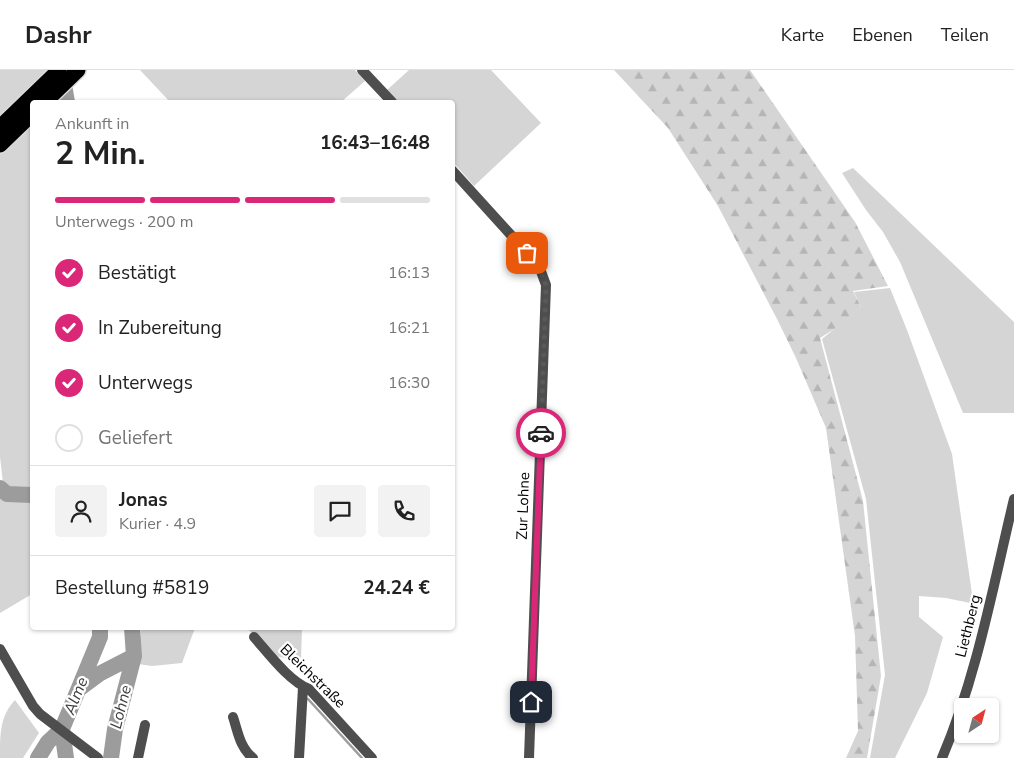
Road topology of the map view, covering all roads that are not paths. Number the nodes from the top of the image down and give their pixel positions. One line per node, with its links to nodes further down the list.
1 (59, 70): 7 (highway)
2 (78, 70): 4 (highway)
3 (362, 70): 5 (street)
4 (47, 100)
5 (390, 100)
6 (30, 116): 8 (highway)
7 (0, 127)
8 (0, 145)
9 (455, 173): 21 (street, Zur Lohne)
10 (1014, 499): 22 (street, Liethberg)
11 (254, 637): 13 (street, Bleichstraße)
12 (0, 649): 16 (street)
13 (303, 687): 19 (street); 20 (street, Bleichstraße)
14 (233, 717): 18 (street)
15 (145, 725): 17 (street)
16 (98, 758)
17 (138, 758)
18 (253, 758)
19 (299, 758)
20 (372, 758)
21 (529, 758)
22 (942, 758)

